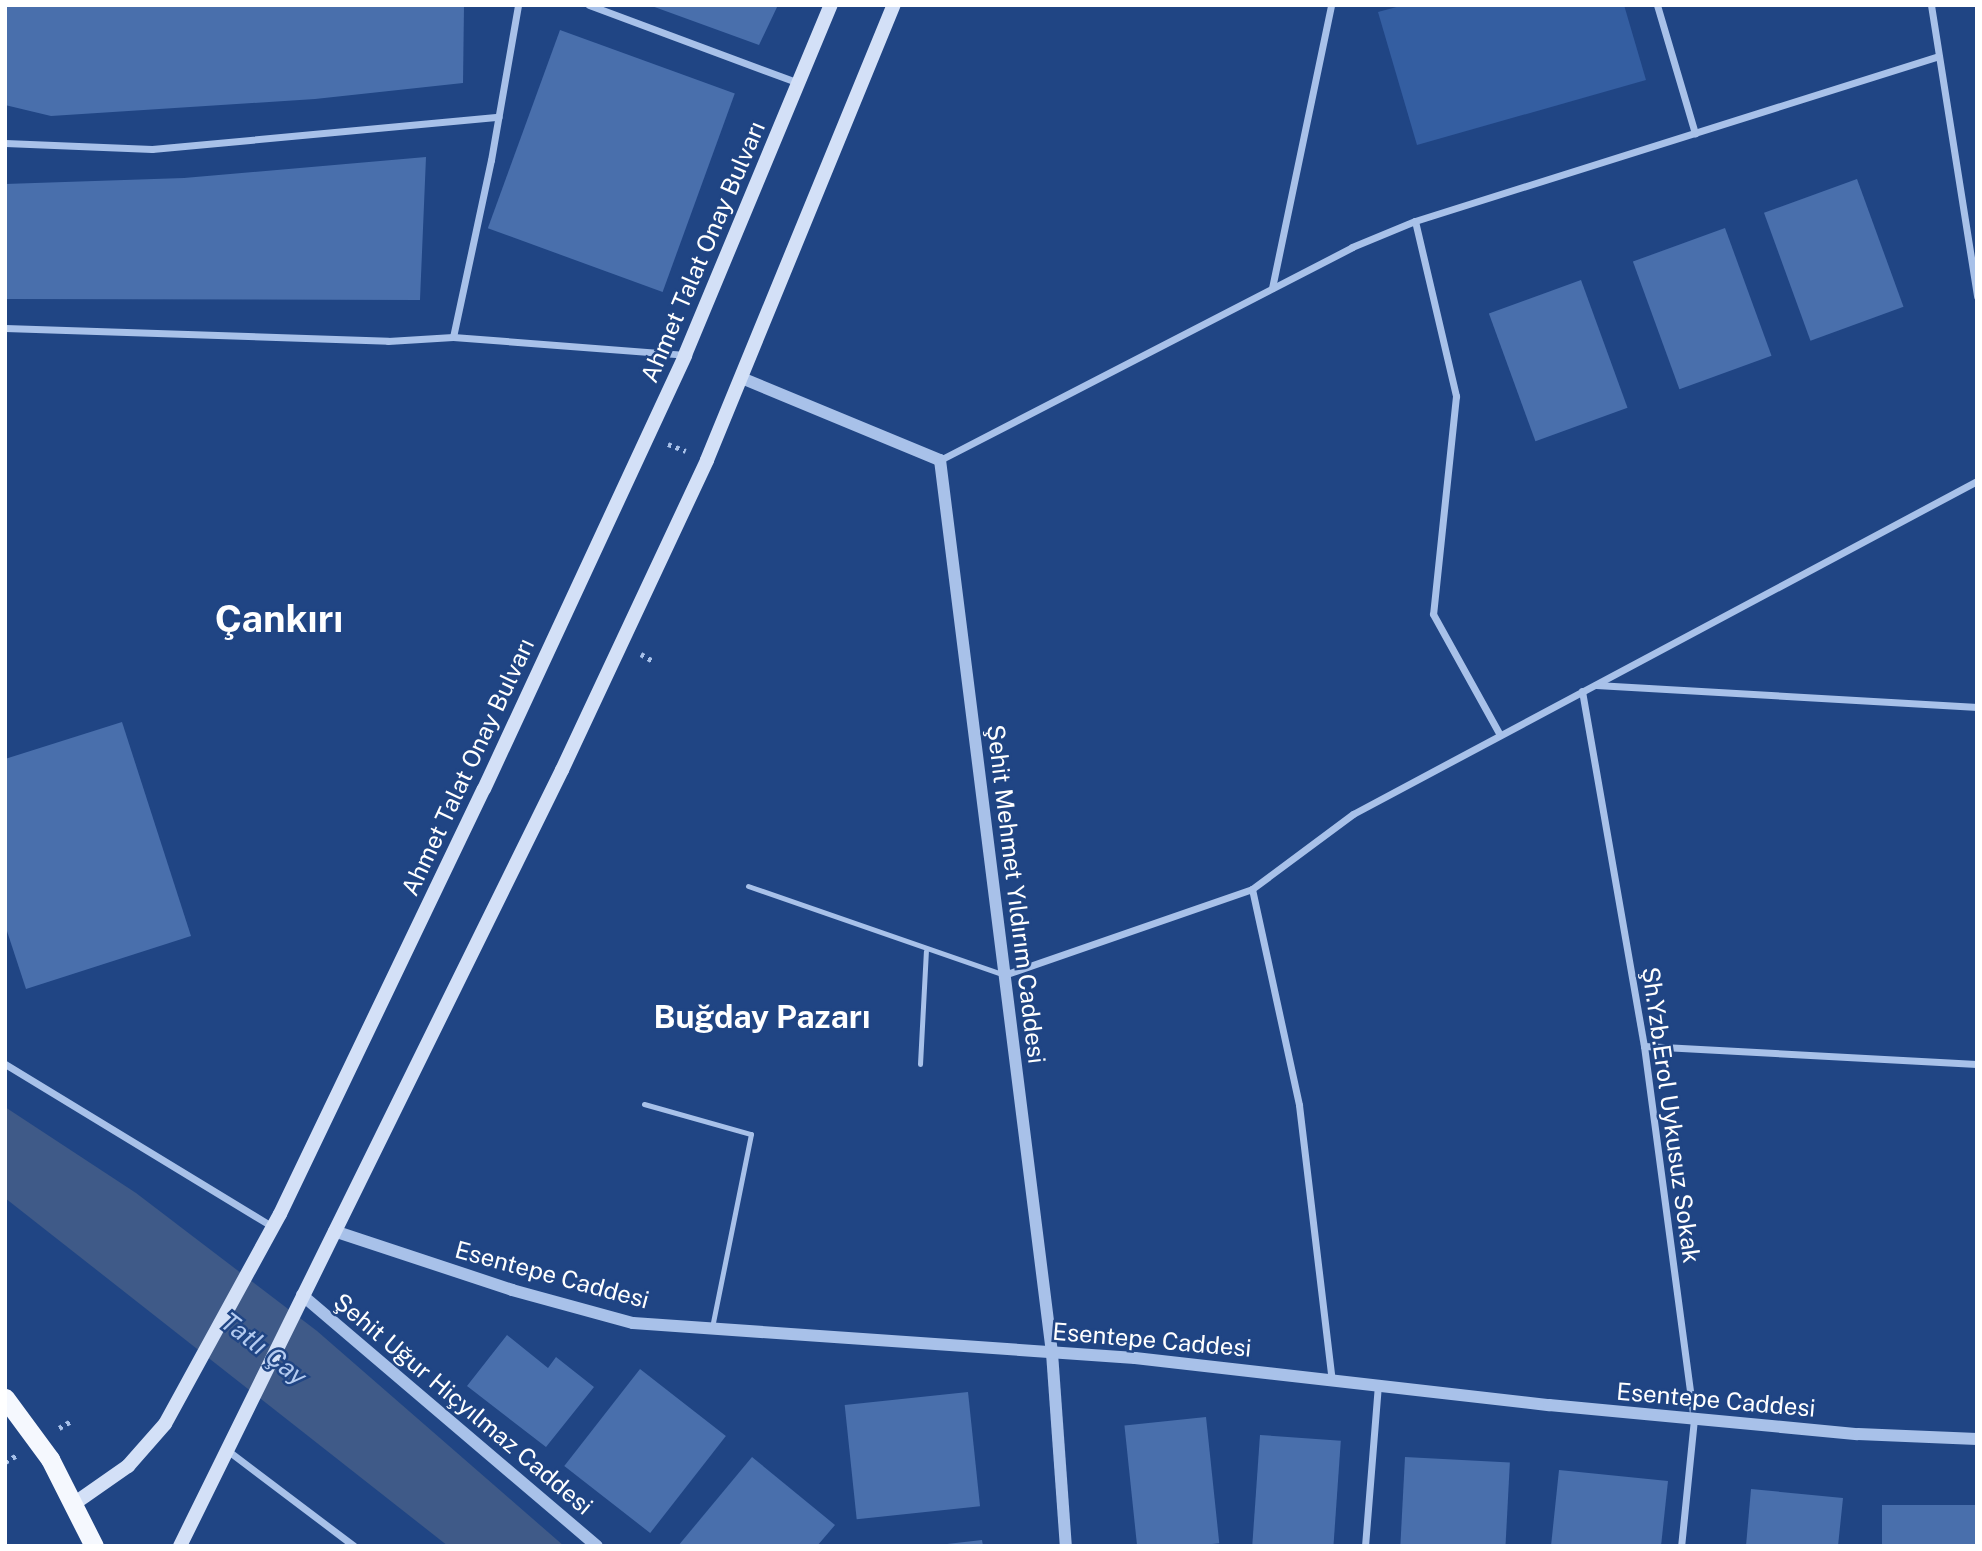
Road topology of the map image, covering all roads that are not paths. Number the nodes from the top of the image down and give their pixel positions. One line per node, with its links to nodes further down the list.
1 (518, 5): 10 (street)
2 (589, 5): 9 (street)
3 (831, 5): 9 (main road, Ahmet Talat Onay Bulvarı)
4 (894, 5): 19 (main road)
5 (1331, 5): 14 (street)
6 (1657, 5): 11 (street)
7 (1931, 5): 8 (street)
8 (1939, 56): 11 (street); 15 (street)
9 (799, 83): 18 (main road, Ahmet Talat Onay Bulvarı)
10 (499, 117): 12 (street); 17 (street)
11 (1695, 133): 13 (street)
12 (5, 143)
13 (1415, 222): 14 (street); 25 (street)
14 (1272, 288): 20 (street)
15 (1977, 296)
16 (5, 328): 17 (street)
17 (453, 337): 18 (street)
18 (685, 355): 35 (main road, Ahmet Talat Onay Bulvarı)
19 (744, 379): 20 (street); 36 (main road)
20 (940, 460): 29 (street, Şehit Mehmet Yıldırım Caddesi)
21 (1977, 481): 22 (street)
22 (1595, 685): 23 (street); 24 (street)
23 (1582, 691): 25 (street); 30 (street, Şh.Yzb.Erol Uykusuz Sokak)
24 (1977, 707)
25 (1500, 735): 27 (street)
26 (748, 886): 28 (lane)
27 (1252, 889): 29 (street); 40 (street)
28 (926, 951): 29 (lane); 32 (lane)
29 (1004, 975): 39 (street, Şehit Mehmet Yıldırım Caddesi)
30 (1644, 1046): 33 (street); 43 (street, Şh.Yzb.Erol Uykusuz Sokak)
31 (5, 1063): 35 (street)
32 (920, 1064)
33 (1977, 1064)
34 (644, 1104): 38 (lane)
35 (273, 1227): 46 (main road, Ahmet Talat Onay Bulvarı)
36 (334, 1231): 37 (main road); 38 (street, Esentepe Caddesi)
37 (300, 1299): 45 (main road); 50 (street, Şehit Uğur Hiçyılmaz Caddesi)
38 (712, 1330): 39 (street, Esentepe Caddesi)
39 (1052, 1353): 40 (street, Esentepe Caddesi); 51 (street, Şehit Mehmet Yıldırım Caddesi)
40 (1332, 1380): 41 (street, Esentepe Caddesi)
41 (1378, 1385): 43 (street, Esentepe Caddesi); 52 (street)
42 (5, 1398): 46 (highway)
43 (1694, 1419): 44 (street, Esentepe Caddesi); 53 (street, Şh.Yzb.Erol Uykusuz Sokak)
44 (1977, 1439)
45 (227, 1450): 48 (main road); 49 (street)
46 (75, 1503): 47 (highway)
47 (94, 1546)
48 (180, 1546)
49 (354, 1546)
50 (597, 1546)
51 (1066, 1546)
52 (1365, 1546)
53 (1681, 1546)

